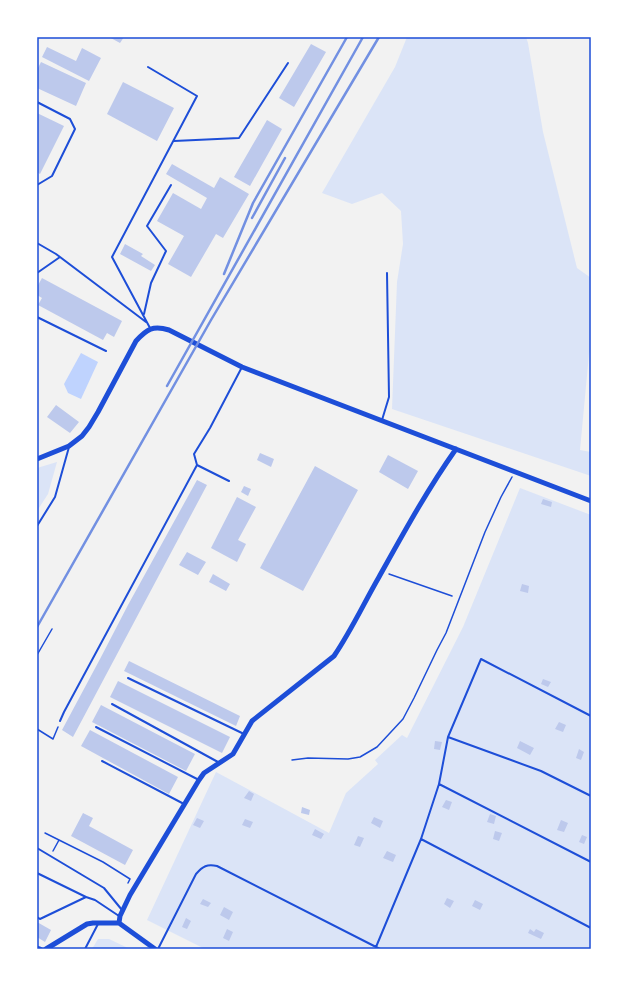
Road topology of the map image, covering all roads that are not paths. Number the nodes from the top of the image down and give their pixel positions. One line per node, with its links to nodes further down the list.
1 (288, 63): 4 (lane)
2 (148, 67): 4 (lane)
3 (37, 102): 5 (lane)
4 (174, 141): 12 (lane)
5 (37, 185)
6 (171, 185): 12 (lane)
7 (37, 243): 8 (lane)
8 (60, 257): 9 (lane); 13 (lane)
9 (37, 273)
10 (388, 273): 17 (lane)
11 (37, 316): 15 (lane)
12 (143, 316): 13 (lane)
13 (147, 322): 14 (lane)
14 (151, 329): 16 (street); 18 (street)
15 (106, 351)
16 (242, 367): 17 (street); 21 (lane)
17 (382, 421): 19 (street)
18 (69, 446): 20 (street); 24 (lane)
19 (456, 450): 23 (street); 30 (street)
20 (37, 459)
21 (197, 465): 22 (lane); 28 (lane)
22 (229, 482)
23 (591, 501)
24 (37, 526)
25 (128, 678): 30 (lane)
26 (112, 704): 33 (lane)
27 (591, 716): 31 (lane)
28 (60, 721)
29 (96, 727): 34 (lane)
30 (244, 734): 33 (street)
31 (448, 737): 35 (lane); 36 (lane)
32 (102, 761): 37 (lane)
33 (219, 763): 34 (street)
34 (199, 780): 37 (street)
35 (439, 784): 38 (lane); 40 (lane)
36 (591, 796)
37 (185, 804): 43 (street)
38 (421, 839): 48 (lane); 49 (lane)
39 (37, 848): 43 (lane)
40 (591, 862)
41 (37, 873): 42 (lane)
42 (86, 897): 44 (lane); 45 (lane)
43 (122, 910): 44 (street)
44 (120, 916): 47 (street)
45 (37, 917)
46 (98, 923): 47 (street); 50 (street); 51 (lane)
47 (119, 923): 52 (street)
48 (591, 928)
49 (376, 947): 53 (lane); 54 (lane)
50 (49, 948)
51 (85, 949)
52 (155, 949)
53 (158, 949)
54 (380, 949)

